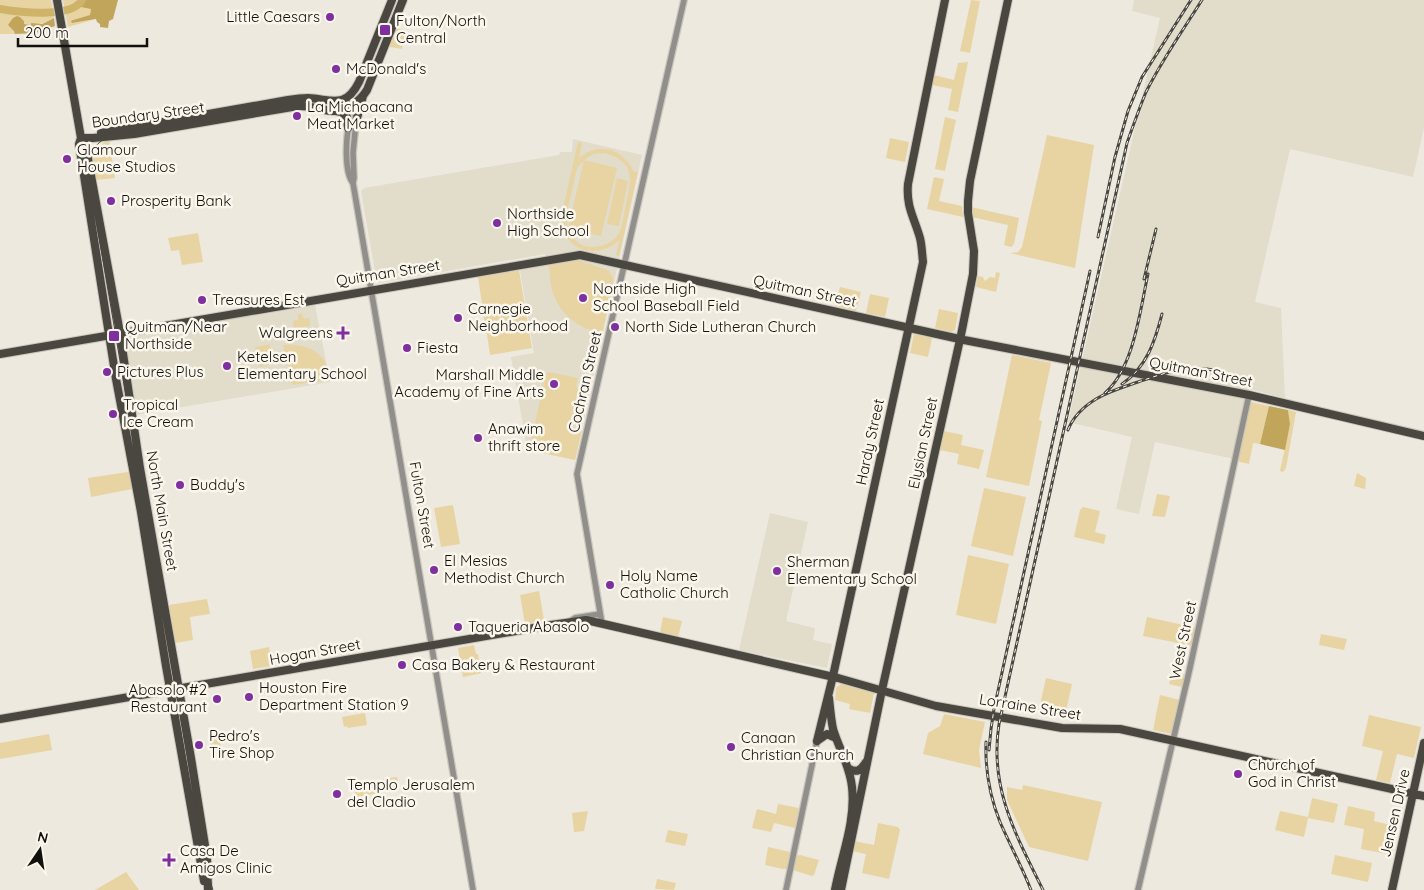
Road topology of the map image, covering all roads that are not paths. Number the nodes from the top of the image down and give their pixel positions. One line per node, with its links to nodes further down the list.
1 (57, 0): 13 (main road, North Main Street)
2 (392, 0): 8 (main road)
3 (402, 0): 7 (main road)
4 (684, 0): 15 (street, Cochran Street)
5 (945, 0): 17 (main road, Hardy Street)
6 (1008, 0): 20 (main road, Elysian Street)
7 (363, 96): 9 (main road, Boundary Street); 11 (main road)
8 (346, 98): 9 (street, Fulton Street); 13 (main road, Boundary Street)
9 (351, 108): 10 (main road, Boundary Street); 11 (street, Fulton Street); 12 (street, Fulton Street)
10 (334, 111): 12 (main road); 13 (main road, Boundary Street)
11 (356, 122): 14 (street, Fulton Street)
12 (348, 128): 14 (street, Fulton Street)
13 (81, 138): 18 (main road, North Main Street); 19 (main road, North Main Street)
14 (349, 153): 16 (street, Fulton Street)
15 (624, 264): 16 (main road, Quitman Street); 17 (main road, Quitman Street); 24 (street, Cochran Street)
16 (370, 290): 18 (main road, Quitman Street); 28 (street, Fulton Street)
17 (909, 328): 20 (main road, Quitman Street); 29 (main road, Hardy Street)
18 (120, 333): 19 (main road, Quitman Street); 30 (main road, North Main Street)
19 (109, 335): 21 (main road, Quitman Street); 31 (main road, North Main Street)
20 (960, 340): 22 (main road, Quitman Street); 32 (main road, Elysian Street)
21 (0, 354)
22 (1249, 395): 23 (main road, Quitman Street); 38 (street, West Street)
23 (1424, 436)
24 (600, 614): 25 (street); 26 (street, Cochran Street)
25 (568, 622): 26 (main road, Hogan Street); 28 (main road, Hogan Street)
26 (602, 624): 27 (main road, Hogan Street)
27 (635, 632): 29 (main road, Lorraine Street)
28 (432, 645): 30 (main road, Hogan Street); 47 (street, Fulton Street)
29 (833, 676): 32 (main road, Lorraine Street); 33 (main road, Hardy Street)
30 (179, 689): 31 (main road, Hogan Street); 46 (main road, North Main Street)
31 (170, 690): 36 (main road, Hogan Street); 46 (main road, North Main Street)
32 (882, 690): 34 (main road, Lorraine Street); 35 (main road, Elysian Street)
33 (829, 694): 37 (main road, Elysian Street); 39 (main road, Hardy Street)
34 (892, 694): 35 (main road); 38 (main road, Lorraine Street)
35 (879, 709): 41 (main road, Elysian Street)
36 (0, 719)
37 (836, 738): 39 (main road); 42 (main road, Elysian Street)
38 (1174, 740): 43 (main road, Lorraine Street); 49 (street, West Street)
39 (817, 741): 48 (street, Hardy Street)
40 (1424, 743): 43 (main road, Jensen Drive)
41 (868, 759): 42 (main road); 45 (main road, Elysian Street)
42 (848, 768): 45 (main road, Elysian Street)
43 (1414, 794): 44 (main road, Lorraine Street); 50 (main road, Jensen Drive)
44 (1424, 796)
45 (838, 887)
46 (207, 890)
47 (473, 890)
48 (786, 890)
49 (1138, 890)
50 (1392, 890)

